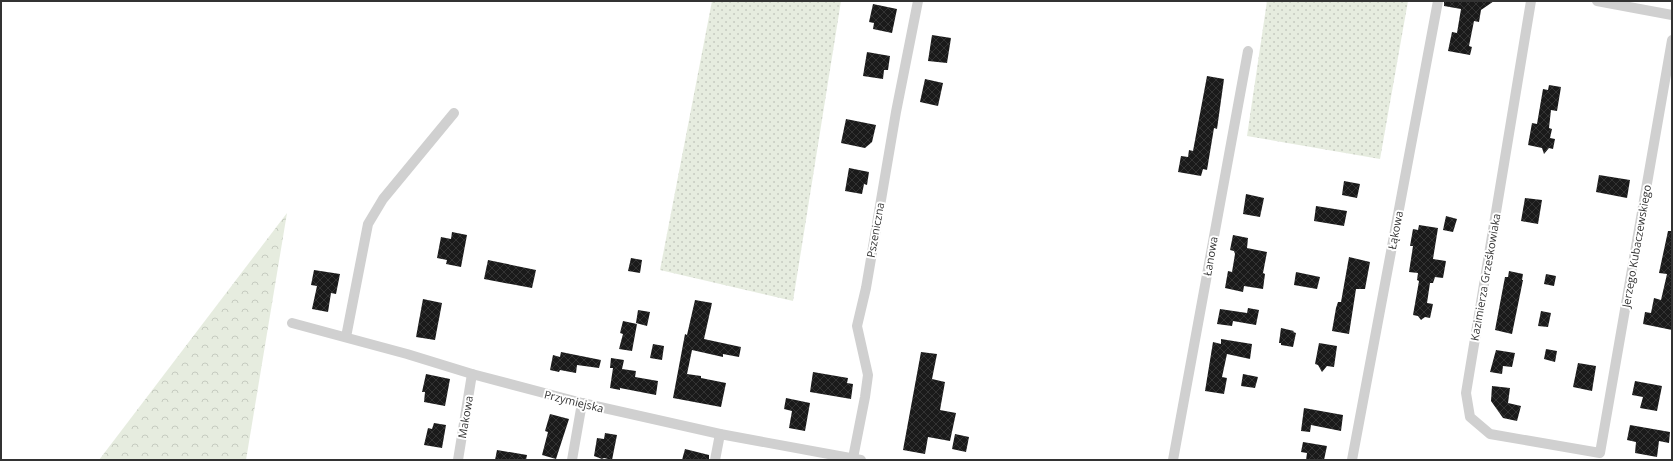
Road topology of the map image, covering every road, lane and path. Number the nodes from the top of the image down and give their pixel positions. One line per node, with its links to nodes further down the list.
1 (918, 1): 16 (street, Pszeniczna)
2 (1438, 1): 21 (street, Łąkowa)
3 (1532, 1): 14 (street, Kazimierza Grześkowiaka)
4 (1597, 1): 5 (street)
5 (1672, 15)
6 (1672, 40): 14 (street, Jerzego Kubaczewskiego)
7 (1248, 51): 20 (street, Łanowa)
8 (454, 112): 10 (street)
9 (292, 323): 10 (street, Przymiejska)
10 (346, 336): 11 (street, Przymiejska)
11 (472, 374): 12 (street, Przymiejska); 17 (street, Makowa)
12 (582, 403): 13 (street, Przymiejska); 18 (street)
13 (720, 434): 15 (street, Przymiejska); 19 (street)
14 (1600, 453)
15 (837, 458): 16 (street, Przymiejska)
16 (857, 459)
17 (458, 460)
18 (572, 460)
19 (715, 460)
20 (1173, 460)
21 (1352, 460)

